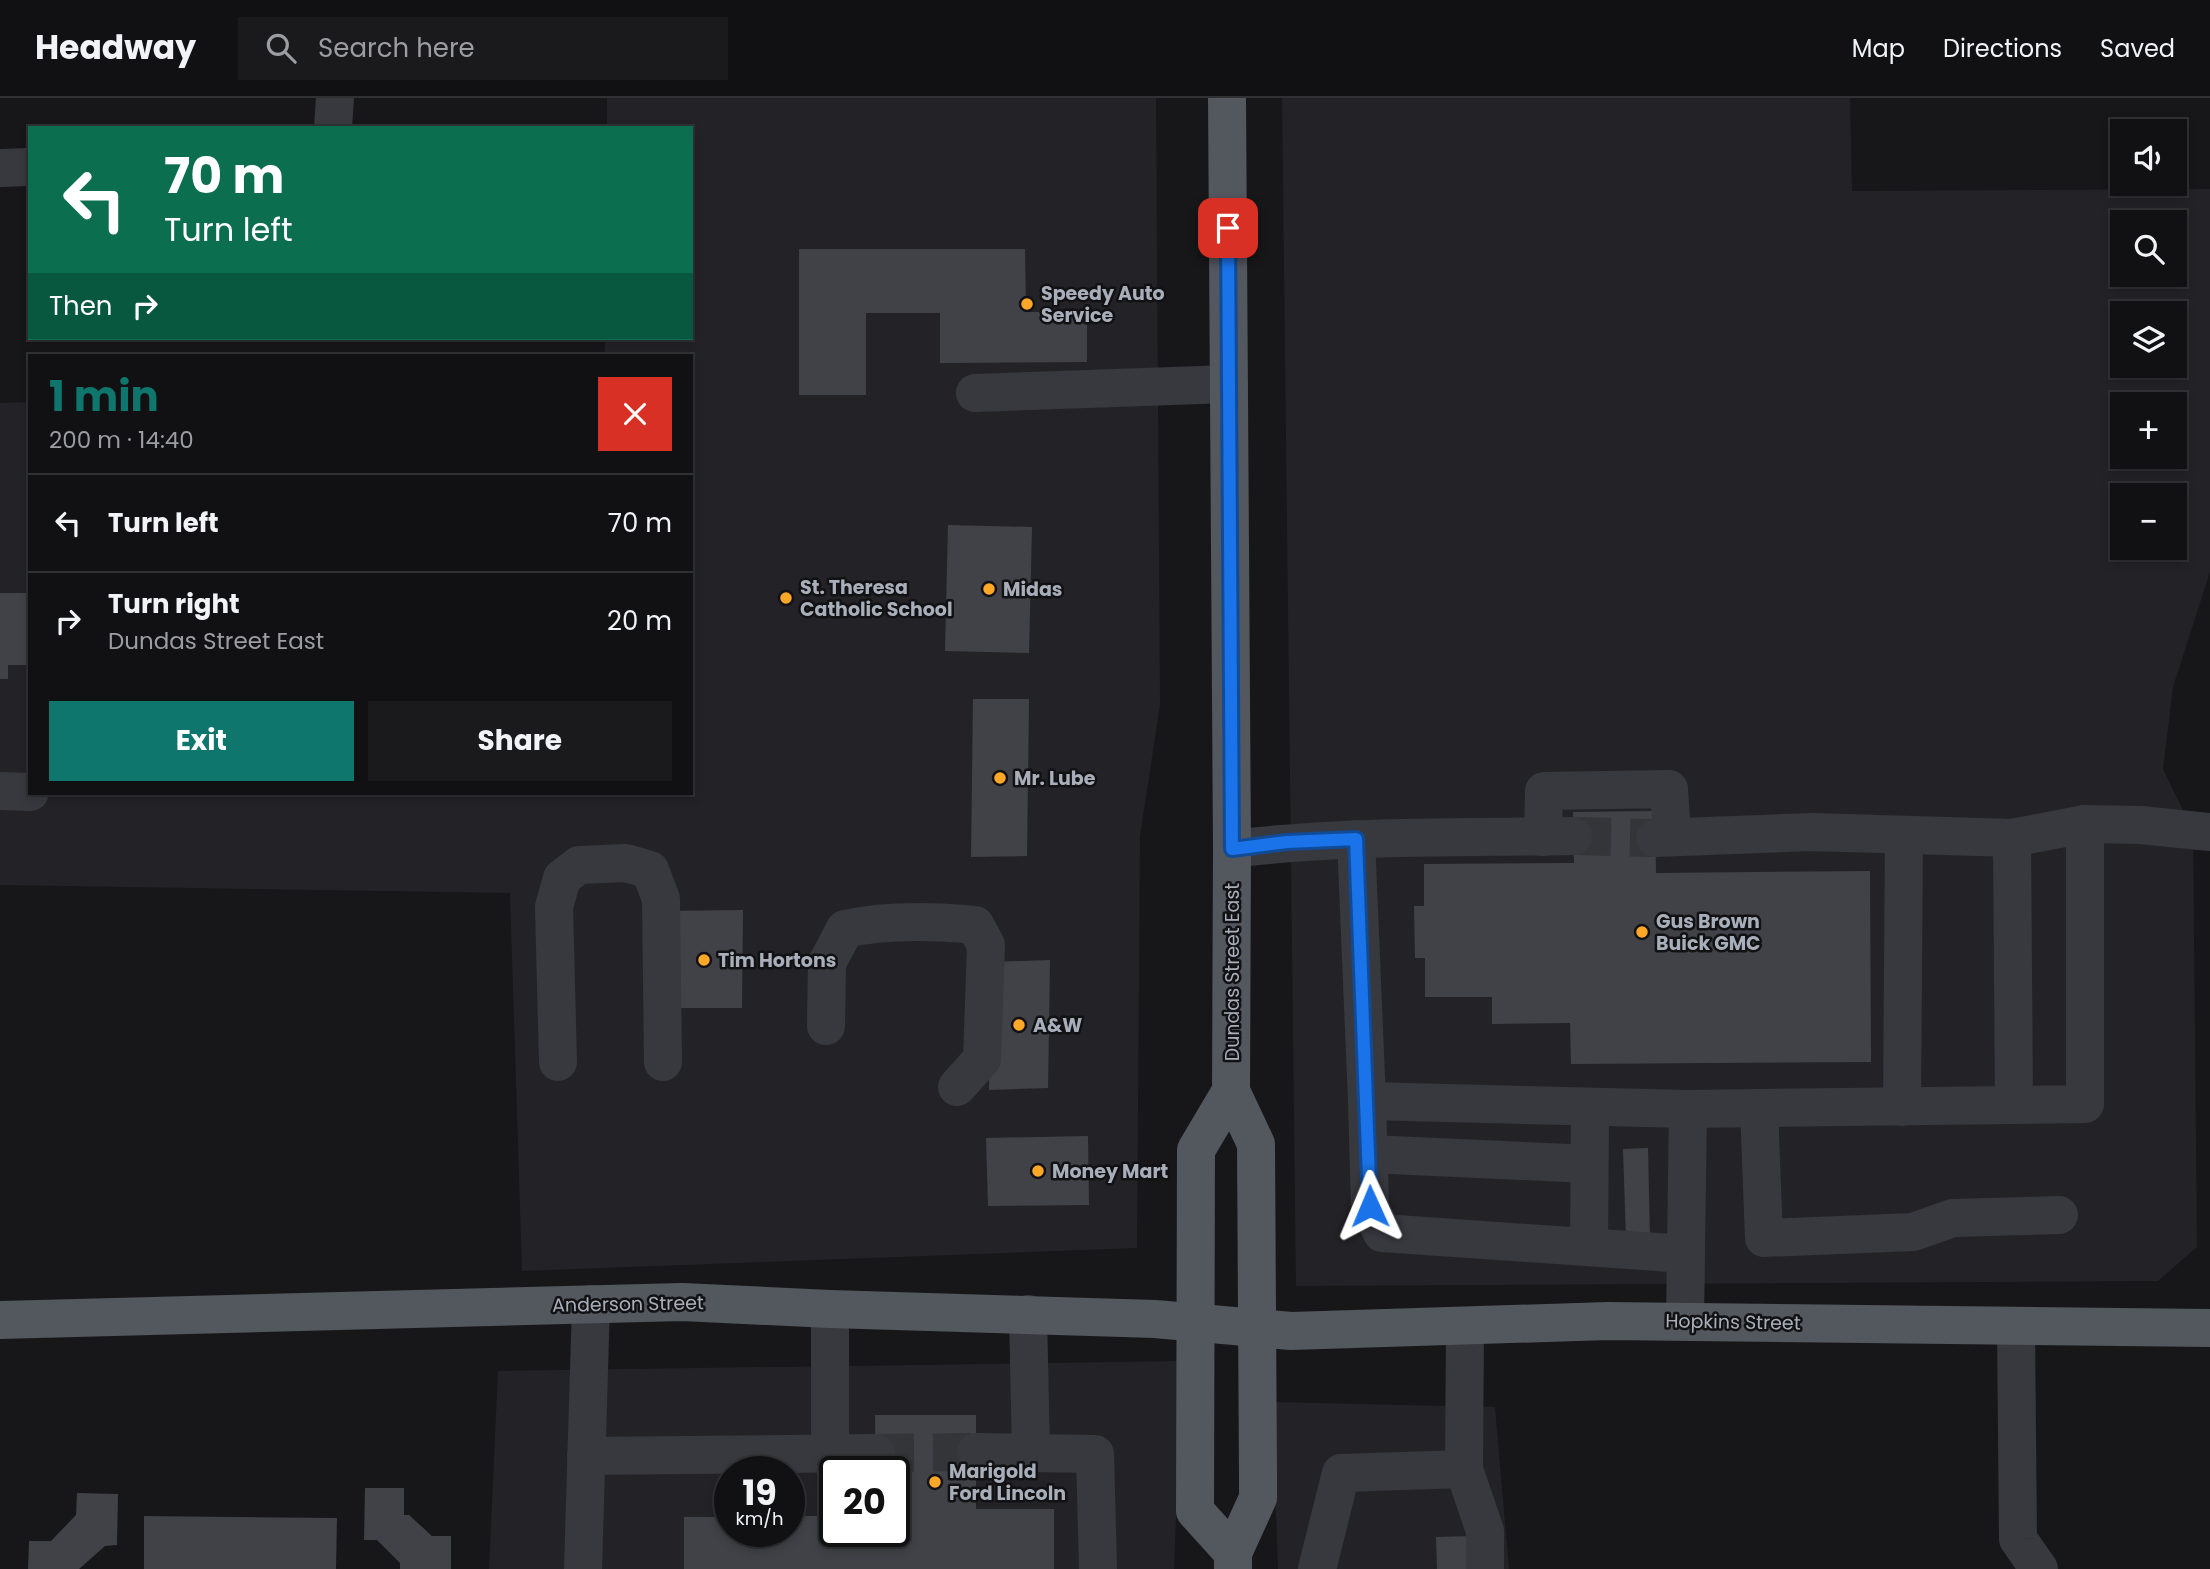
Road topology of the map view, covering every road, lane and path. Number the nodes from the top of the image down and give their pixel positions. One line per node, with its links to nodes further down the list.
1 (335, 98): 3 (street)
2 (1227, 98): 6 (main road, Dundas Street East)
3 (333, 126)
4 (28, 167): 5 (street)
5 (0, 168)
6 (1229, 384): 7 (street); 15 (main road, Dundas Street East)
7 (975, 393)
8 (0, 792): 9 (street)
9 (28, 792)
10 (2085, 824): 11 (street); 13 (street); 22 (street)
11 (2210, 832)
12 (1904, 835): 13 (street); 14 (street); 24 (street)
13 (2012, 838): 22 (street)
14 (1356, 839): 15 (street); 21 (street)
15 (1232, 849): 20 (main road, Dundas Street East)
16 (826, 1026): 19 (street)
17 (558, 1062): 18 (street)
18 (663, 1062)
19 (957, 1087)
20 (1231, 1091): 36 (main road, Dundas Street East); 40 (main road, Dundas Street East)
21 (1367, 1101): 23 (street); 27 (street)
22 (2014, 1105): 24 (street)
23 (1590, 1107): 26 (street); 28 (street)
24 (1902, 1107): 25 (street)
25 (1759, 1108): 26 (street); 29 (street)
26 (1688, 1109): 31 (street)
27 (1369, 1154): 28 (street); 30 (street)
28 (1589, 1164): 30 (street)
29 (2059, 1215)
30 (1590, 1247): 31 (street)
31 (1686, 1254): 37 (street)
32 (591, 1304): 33 (main road, Anderson Street); 35 (main road, Anderson Street); 46 (street)
33 (831, 1309): 34 (main road, Anderson Street); 43 (street)
34 (1028, 1314): 36 (main road, Anderson Street); 45 (street)
35 (0, 1320)
36 (1195, 1322): 40 (main road, Anderson Street); 48 (main road, Dundas Street East)
37 (1685, 1322): 38 (main road, Hopkins Street); 39 (main road, Hopkins Street)
38 (1465, 1326): 40 (main road, Hopkins Street); 47 (street)
39 (2016, 1326): 41 (main road, Hopkins Street); 53 (street)
40 (1256, 1328): 48 (main road, Dundas Street East)
41 (2210, 1328)
42 (976, 1452): 45 (street)
43 (830, 1453): 44 (street); 46 (street)
44 (876, 1453)
45 (1031, 1453): 50 (street)
46 (586, 1456): 49 (street)
47 (1464, 1469): 51 (street); 52 (street)
48 (1233, 1561)
49 (583, 1569)
50 (1098, 1569)
51 (1317, 1569)
52 (1485, 1569)
53 (2039, 1569)

